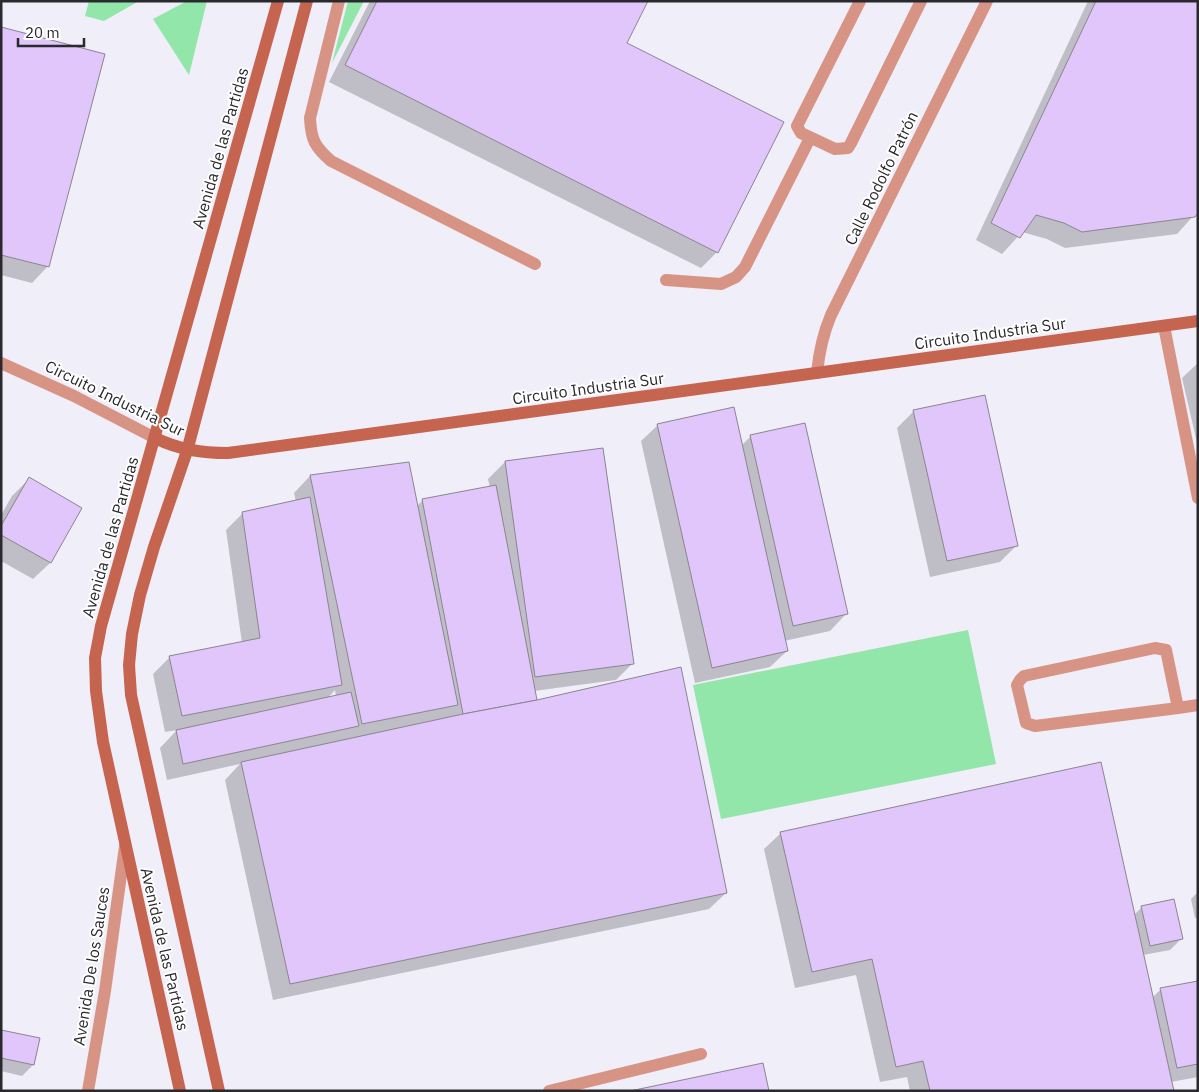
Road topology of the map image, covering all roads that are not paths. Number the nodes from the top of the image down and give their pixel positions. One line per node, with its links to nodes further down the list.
1 (278, 1): 14 (main road, Avenida de las Partidas)
2 (307, 1): 15 (main road, Avenida de las Partidas)
3 (339, 1): 8 (street)
4 (860, 1): 7 (street)
5 (921, 1): 7 (street)
6 (987, 1): 13 (street, Calle Rodolfo Patrón)
7 (810, 138): 9 (street)
8 (535, 264)
9 (666, 280)
10 (1198, 321): 11 (main road, Circuito Industria Sur)
11 (1164, 326): 13 (main road, Circuito Industria Sur); 16 (street)
12 (1, 363): 14 (street, Circuito Industria Sur)
13 (817, 373): 15 (main road, Circuito Industria Sur)
14 (155, 438): 15 (main road, Circuito Industria Sur); 19 (main road, Avenida de las Partidas)
15 (187, 450): 23 (main road, Avenida de las Partidas)
16 (1198, 498)
17 (1198, 705): 18 (street)
18 (1178, 708): 18 (street)
19 (125, 846): 21 (street, Avenida De los Sauces); 22 (main road, Avenida de las Partidas)
20 (701, 1054): 24 (street)
21 (88, 1091)
22 (180, 1091)
23 (219, 1091)
24 (549, 1091)

